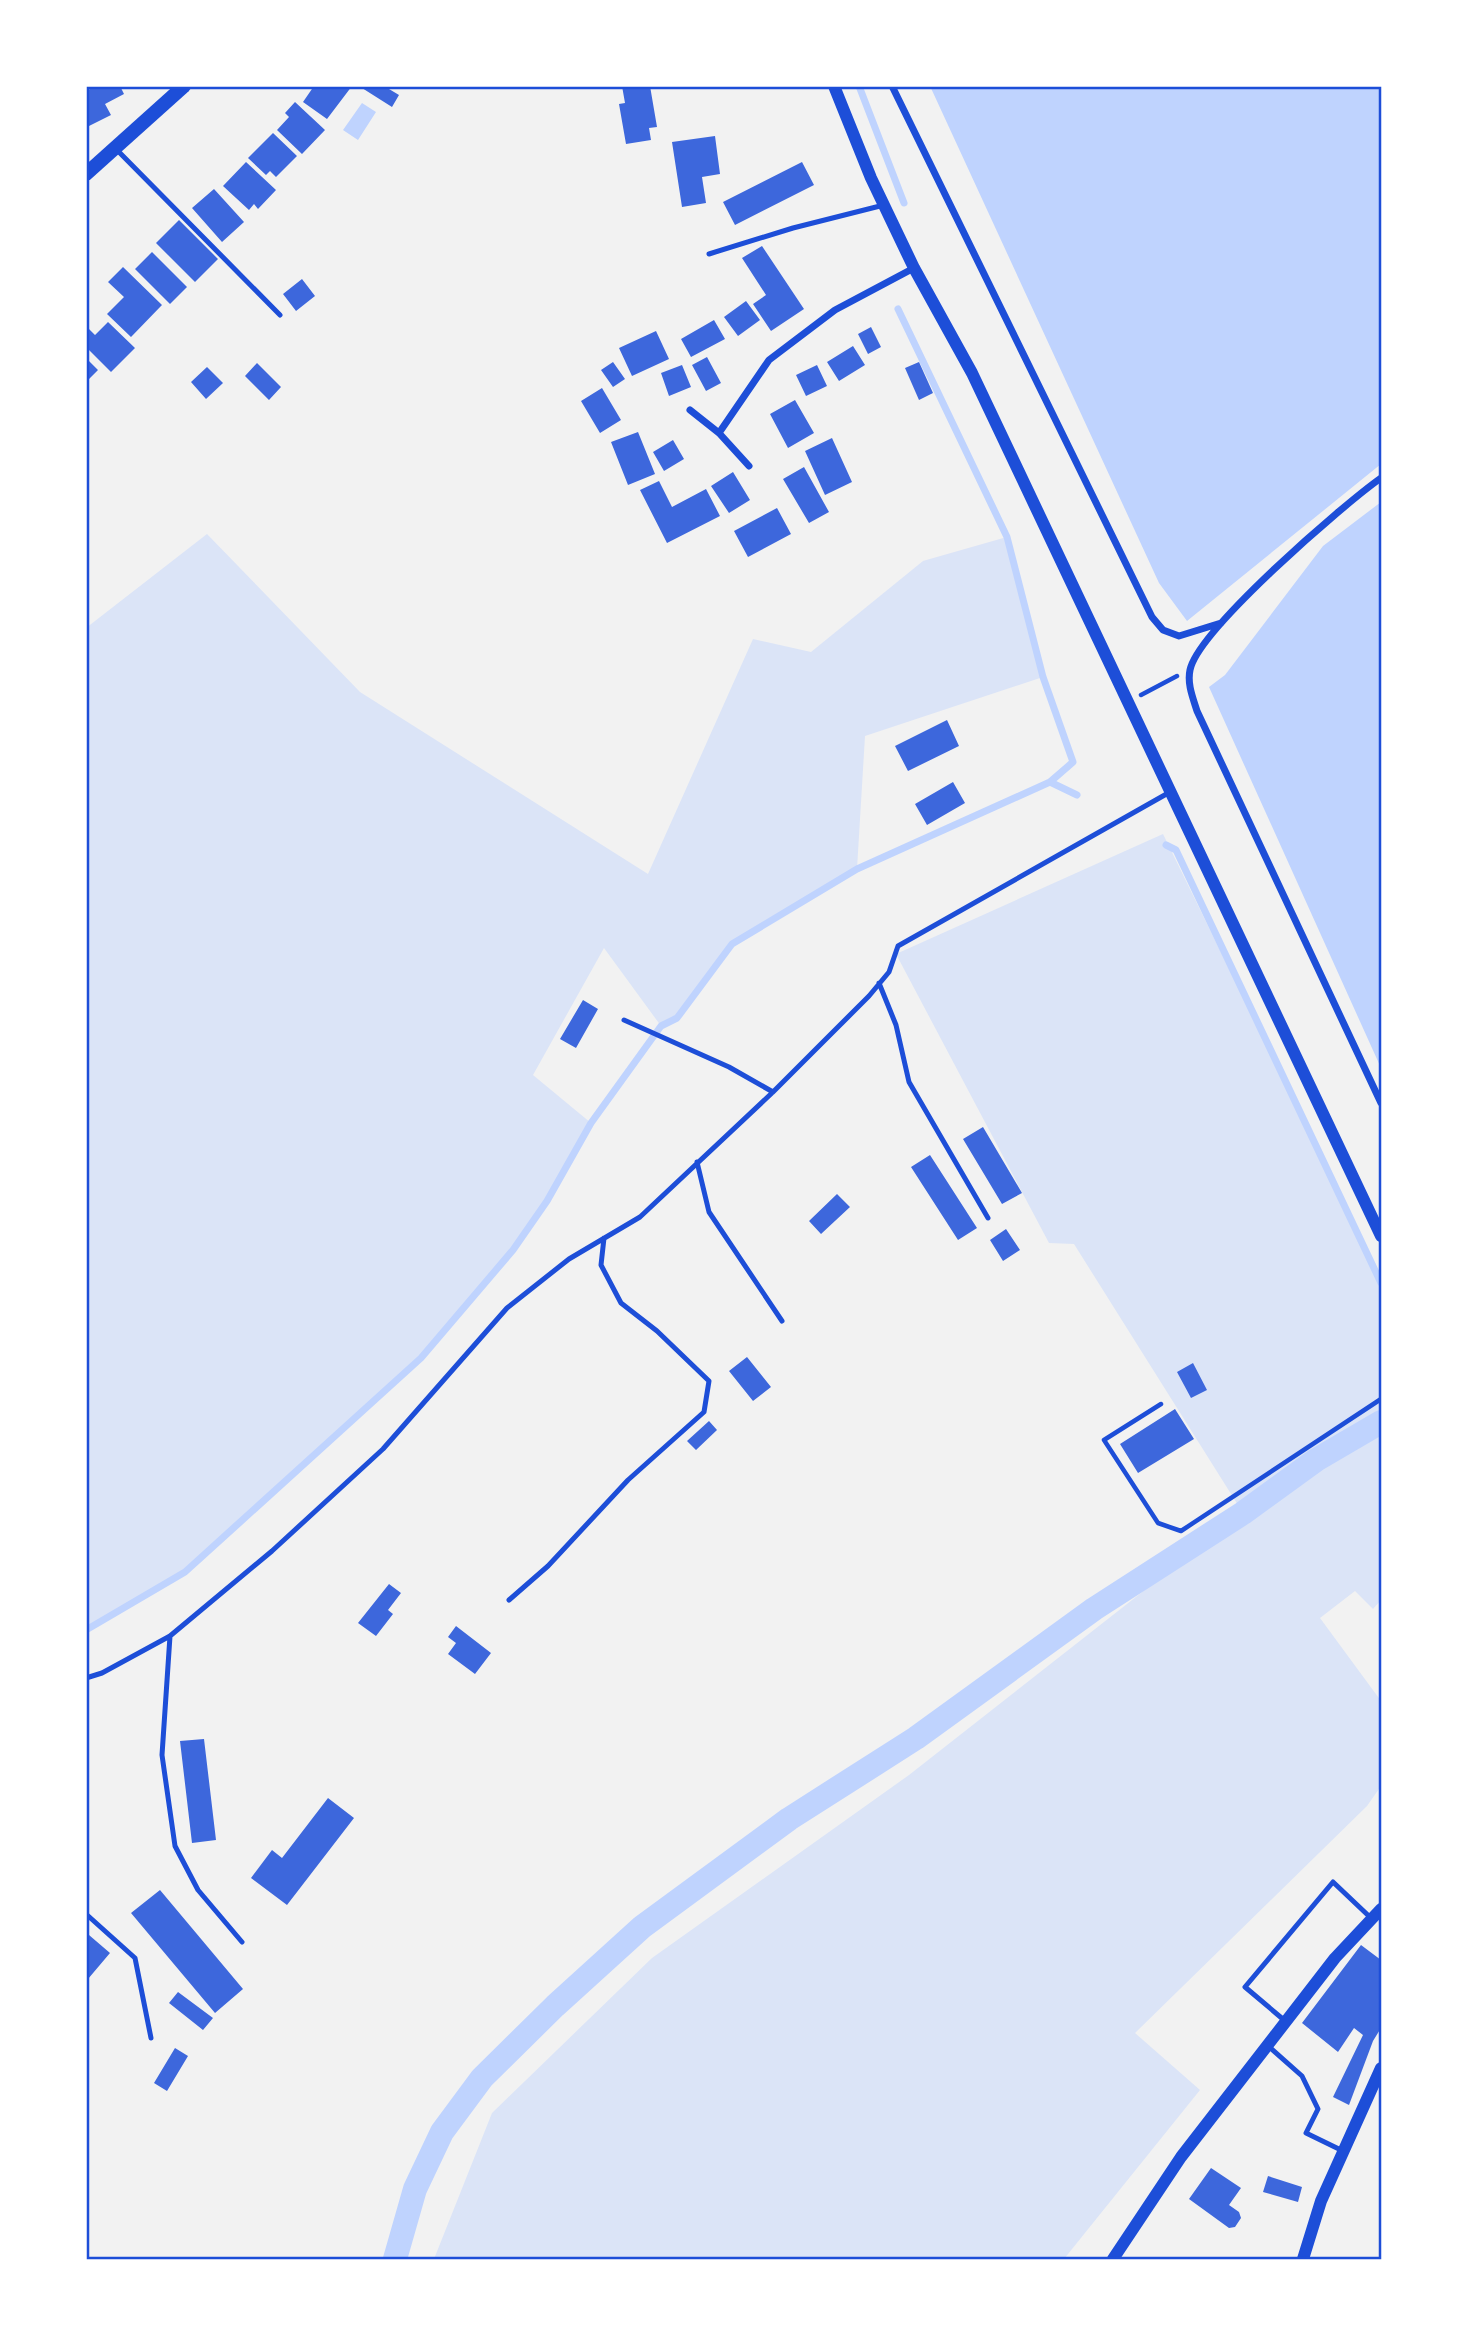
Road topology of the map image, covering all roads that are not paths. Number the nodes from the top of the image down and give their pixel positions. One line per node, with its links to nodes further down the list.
1 (184, 86): 4 (main road)
2 (834, 86): 6 (street)
3 (892, 86): 14 (street)
4 (115, 148): 5 (main road); 9 (lane)
5 (86, 174)
6 (884, 205): 7 (lane); 8 (street)
7 (709, 254)
8 (914, 268): 11 (street); 15 (street)
9 (280, 315)
10 (690, 410): 11 (street)
11 (719, 433): 12 (street)
12 (749, 466)
13 (1381, 478): 14 (street)
14 (1222, 623): 19 (street)
15 (1170, 792): 16 (lane); 22 (street)
16 (879, 983): 18 (lane); 21 (lane)
17 (624, 1020): 18 (lane)
18 (773, 1092): 20 (lane)
19 (1381, 1103)
20 (697, 1162): 23 (lane); 24 (lane)
21 (988, 1218)
22 (1381, 1236)
23 (604, 1238): 25 (lane); 26 (lane)
24 (782, 1321)
25 (509, 1600)
26 (170, 1636): 27 (lane); 30 (lane)
27 (86, 1678)
28 (86, 1914): 32 (lane)
29 (1377, 1914): 31 (street); 31 (lane)
30 (242, 1942)
31 (1286, 2021): 33 (street)
32 (150, 2038)
33 (1267, 2045): 35 (lane); 36 (street)
34 (1381, 2068): 35 (street)
35 (1343, 2151): 37 (street)
36 (1113, 2259)
37 (1303, 2259)

